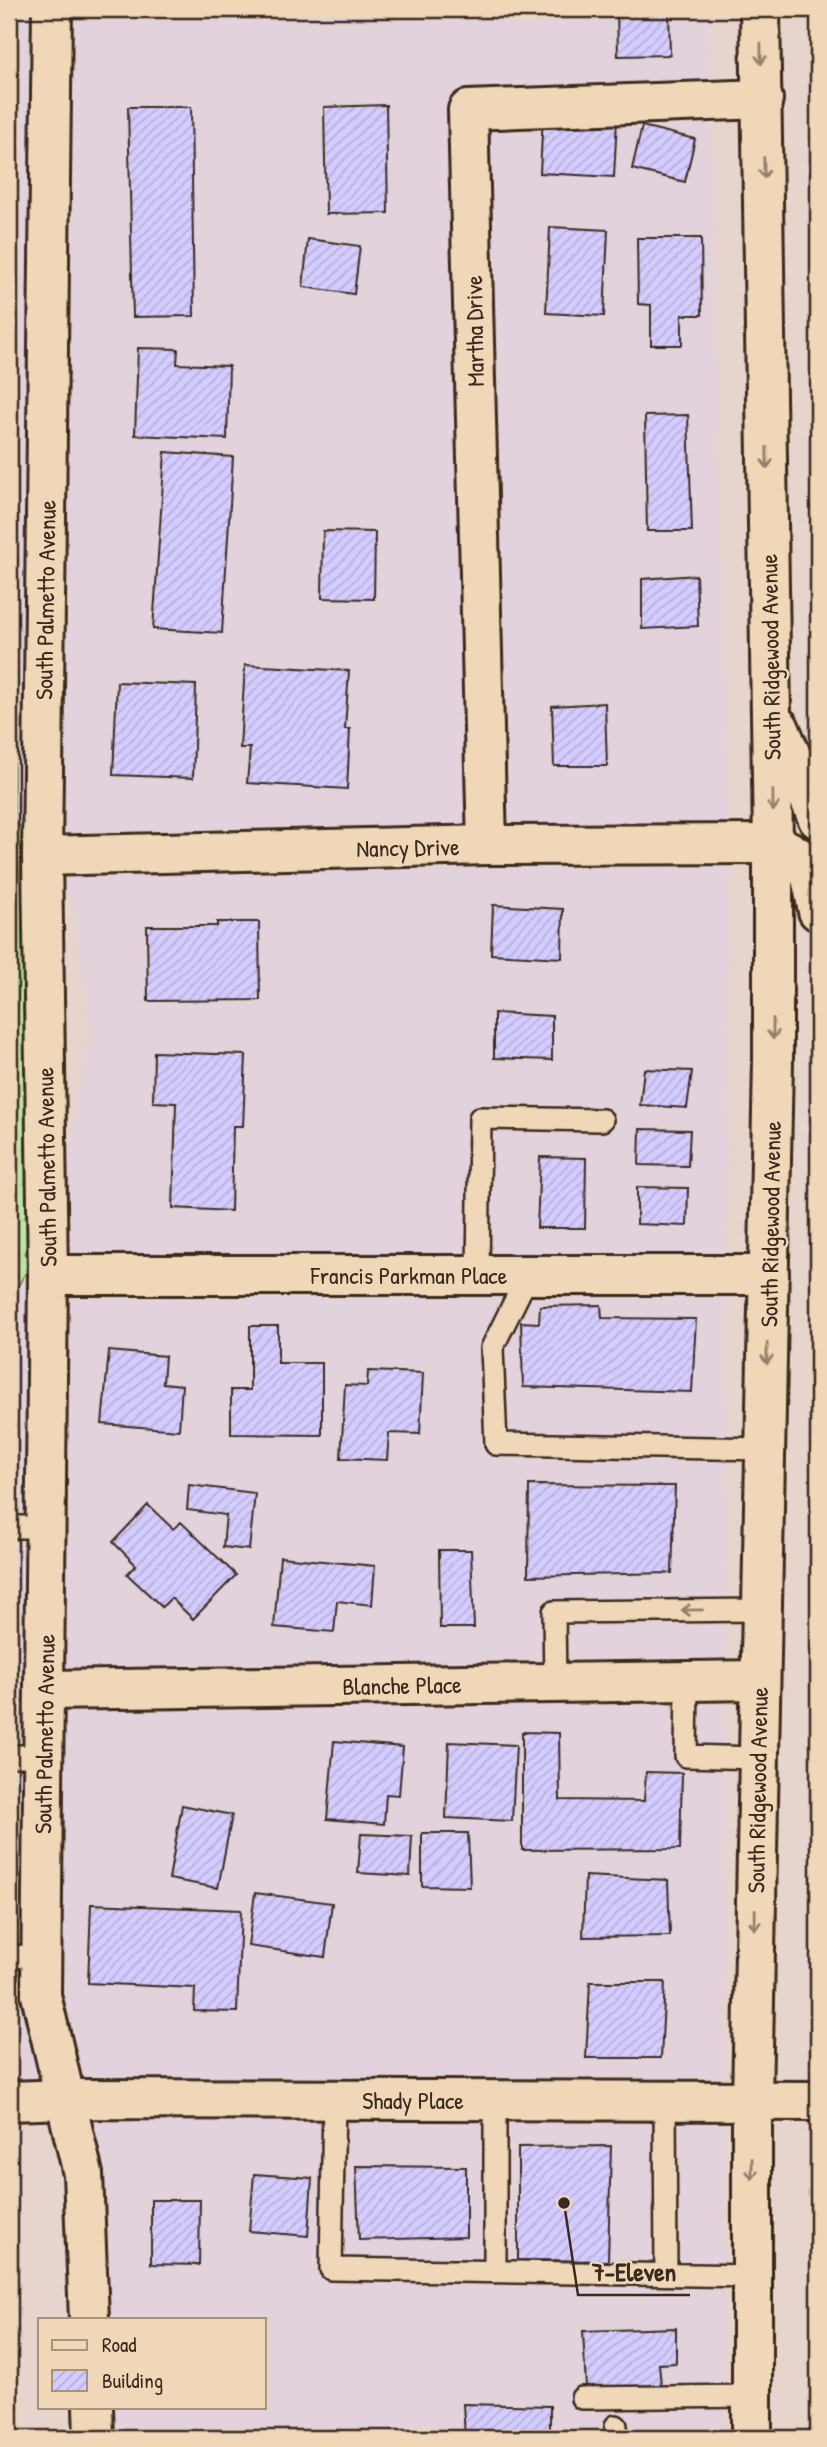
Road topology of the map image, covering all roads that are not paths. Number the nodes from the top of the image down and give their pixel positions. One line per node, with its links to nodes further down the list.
1 (52, 9): 8 (street, South Palmetto Avenue)
2 (760, 9): 3 (street, South Ridgewood Avenue, one-way to 3)
3 (763, 99): 4 (street, South Ridgewood Avenue, one-way to 4); 7 (street, Martha Drive)
4 (771, 709): 5 (street); 6 (street, South Ridgewood Avenue, one-way to 6)
5 (818, 819)
6 (773, 844): 7 (street, Nancy Drive); 9 (street); 14 (street, South Ridgewood Avenue, one-way to 14)
7 (487, 845): 8 (street, Nancy Drive)
8 (42, 856): 11 (street, South Palmetto Avenue)
9 (818, 911)
10 (602, 1120): 12 (lane)
11 (48, 1275): 12 (street, Francis Parkman Place); 17 (street, South Palmetto Avenue)
12 (478, 1275): 13 (street, Francis Parkman Place)
13 (528, 1275): 14 (street, Francis Parkman Place); 15 (lane)
14 (769, 1275): 15 (street, South Ridgewood Avenue, one-way to 15)
15 (765, 1449): 18 (street, South Ridgewood Avenue)
16 (9, 1527): 17 (lane)
17 (46, 1527): 22 (street, South Palmetto Avenue)
18 (761, 1610): 19 (street, South Ridgewood Avenue); 21 (lane, one-way to 21)
19 (759, 1680): 20 (street, Blanche Place); 24 (street, South Ridgewood Avenue)
20 (687, 1681): 21 (street, Blanche Place); 24 (lane)
21 (555, 1683): 22 (street, Blanche Place)
22 (45, 1690): 23 (street, South Palmetto Avenue)
23 (26, 1756): 25 (street, South Palmetto Avenue)
24 (758, 1758): 30 (street, South Ridgewood Avenue, one-way to 30)
25 (25, 1957): 26 (street, South Palmetto Avenue)
26 (67, 2099): 27 (street, Shady Place); 31 (street, Shady Place); 36 (street, South Palmetto Avenue)
27 (334, 2100): 28 (street, Shady Place); 33 (lane)
28 (495, 2100): 29 (street, Shady Place); 33 (lane)
29 (665, 2100): 30 (street, Shady Place); 34 (lane)
30 (752, 2100): 32 (street, Shady Place); 35 (street, South Ridgewood Avenue, one-way to 35)
31 (9, 2101)
32 (818, 2101)
33 (495, 2272): 34 (lane)
34 (666, 2274): 35 (lane)
35 (752, 2276): 37 (street, South Ridgewood Avenue)
36 (89, 2318)
37 (752, 2396): 38 (lane); 41 (street, South Ridgewood Avenue)
38 (582, 2398)
39 (93, 2408): 40 (street)
40 (94, 2438)
41 (752, 2438)

